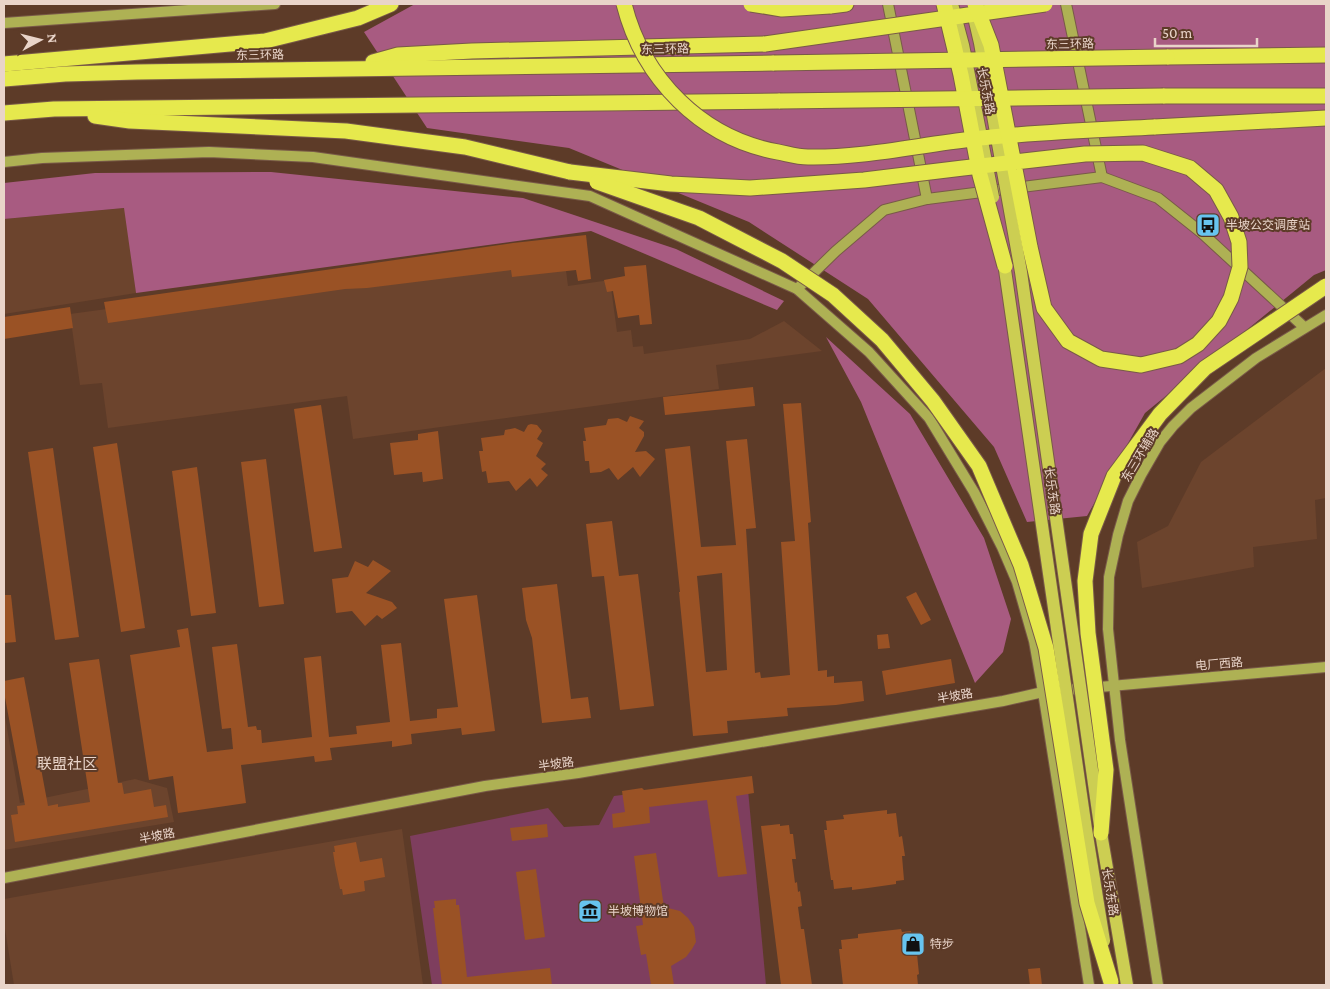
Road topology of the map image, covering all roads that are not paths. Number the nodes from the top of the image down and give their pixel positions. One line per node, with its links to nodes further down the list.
1 (275, 4): 13 (main road)
2 (391, 4): 15 (highway)
3 (624, 4): 21 (highway, bridge)
4 (751, 4): 5 (highway, bridge)
5 (846, 4)
6 (888, 4): 25 (main road)
7 (944, 4): 26 (highway, bridge)
8 (952, 4): 26 (main road, 长乐东路, bridge)
9 (970, 4): 34 (main road, 长乐东路, bridge)
10 (975, 4): 23 (highway, bridge)
11 (1045, 4): 16 (highway, bridge)
12 (1066, 4): 24 (main road)
13 (4, 23)
14 (1326, 55): 16 (highway, 东三环路, bridge)
15 (4, 64)
16 (350, 68): 17 (highway, 东三环路)
17 (4, 79)
18 (1326, 96): 19 (highway, bridge)
19 (54, 109): 20 (highway); 23 (highway)
20 (4, 113)
21 (1326, 118)
22 (4, 162): 28 (main road)
23 (570, 172): 36 (highway, bridge)
24 (1102, 177): 25 (main road); 30 (main road)
25 (927, 199): 28 (main road)
26 (1005, 266): 36 (main road, 长乐东路, bridge)
27 (1326, 286): 34 (highway, bridge)
28 (798, 289): 33 (main road)
29 (1326, 314): 30 (main road, 东三环辅路)
30 (1304, 327): 32 (main road, 东三环辅路)
31 (1326, 667): 32 (main road, 电厂西路)
32 (1114, 685): 33 (main road, 半坡路); 39 (main road, 东三环辅路)
33 (1043, 692): 35 (main road, 半坡路); 37 (main road)
34 (1101, 833): 38 (main road, 长乐东路, bridge)
35 (4, 878)
36 (1111, 984)
37 (1089, 985)
38 (1127, 985)
39 (1158, 985)

